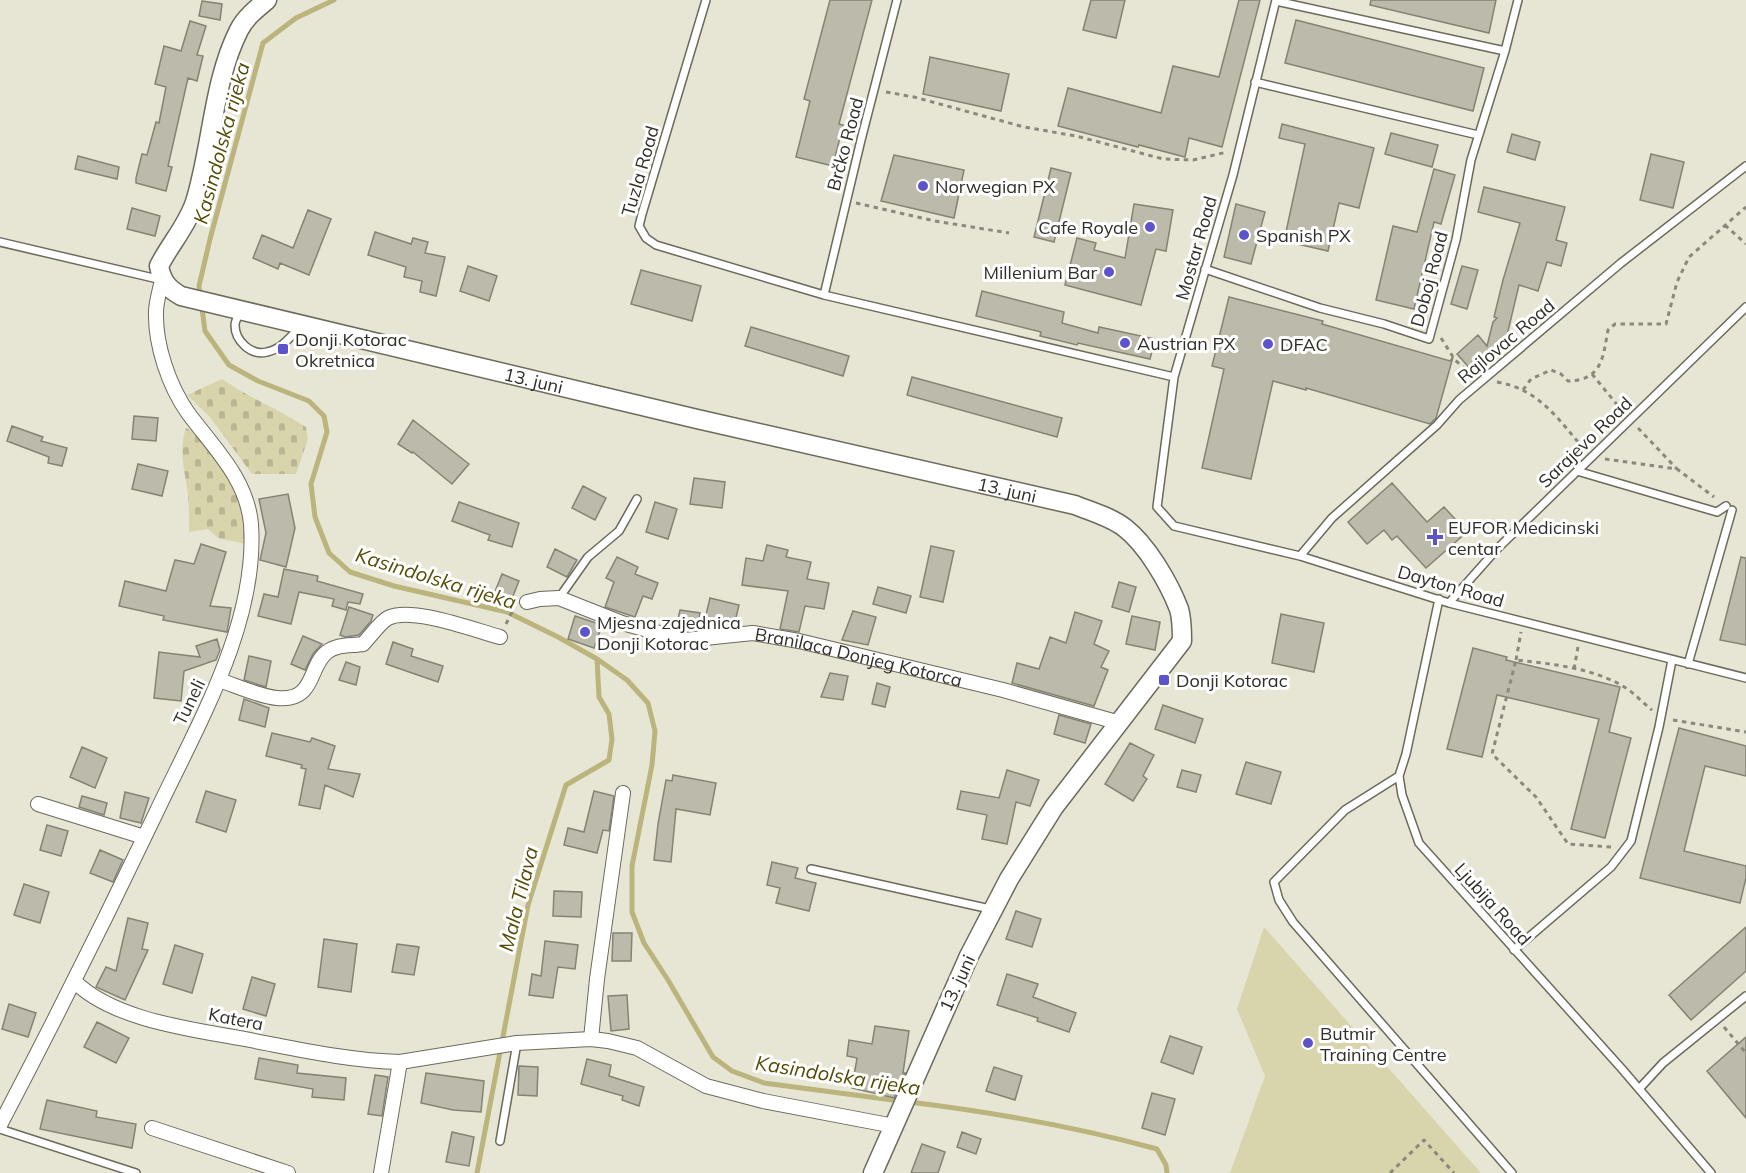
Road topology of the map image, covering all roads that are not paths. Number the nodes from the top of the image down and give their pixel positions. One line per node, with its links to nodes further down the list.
1 (267, 0): 12 (street)
2 (706, 0): 13 (lane, Tuzla Road)
3 (897, 0): 13 (lane, Brčko Road)
4 (1518, 0): 6 (lane, Doboj Road)
5 (1276, 1): 6 (lane); 7 (lane, Mostar Road)
6 (1505, 51): 8 (lane, Doboj Road)
7 (1255, 82): 8 (lane); 11 (lane, Mostar Road)
8 (1478, 135): 11 (lane, Doboj Road)
9 (1746, 166): 21 (lane, Rajlovac Road)
10 (0, 242): 12 (lane)
11 (1205, 268): 17 (lane, Mostar Road)
12 (162, 280): 15 (street, 13. juni); 30 (street, Tuneli)
13 (824, 295): 17 (lane)
14 (1746, 307): 18 (lane, Sarajevo Road)
15 (242, 310): 16 (street, 13. juni); 16 (lane)
16 (303, 324): 31 (street, 13. juni)
17 (1174, 377): 20 (lane, Mostar Road)
18 (1577, 471): 24 (lane, Sarajevo Road); 28 (lane)
19 (637, 500): 22 (lane)
20 (1157, 507): 21 (lane, Dayton Road)
21 (1300, 556): 23 (lane, Dayton Road)
22 (559, 598): 25 (street, Branilaca Donjeg Kotorca); 31 (street, Branilaca Donjeg Kotorca)
23 (1439, 599): 24 (lane, Dayton Road); 32 (lane, Ljubija Road)
24 (1449, 603): 27 (lane, Dayton Road)
25 (520, 605)
26 (500, 637): 30 (street)
27 (1672, 660): 28 (lane, Dayton Road); 38 (lane)
28 (1688, 664): 29 (lane, Dayton Road)
29 (1746, 678)
30 (219, 680): 35 (street, Tuneli)
31 (1120, 723): 37 (street, 13. juni)
32 (1399, 776): 38 (lane, Ljubija Road); 53 (lane)
33 (623, 793): 41 (street)
34 (38, 804): 35 (street)
35 (144, 837): 39 (street, Tuneli)
36 (811, 868): 37 (lane)
37 (993, 910): 45 (street, 13. juni)
38 (1514, 950): 44 (lane, Ljubija Road)
39 (74, 981): 43 (street, Katera); 46 (street, Tuneli)
40 (1746, 996): 44 (lane)
41 (591, 1039): 42 (street, Katera); 45 (street, Katera)
42 (514, 1044): 43 (street, Katera); 48 (lane)
43 (400, 1062): 51 (street)
44 (1639, 1089): 54 (lane, Ljubija Road)
45 (898, 1119): 52 (street, 13. juni)
46 (1, 1121): 49 (lane)
47 (152, 1128): 50 (street)
48 (500, 1141)
49 (136, 1173)
50 (288, 1173)
51 (381, 1173)
52 (873, 1173)
53 (1512, 1173)
54 (1711, 1173)

